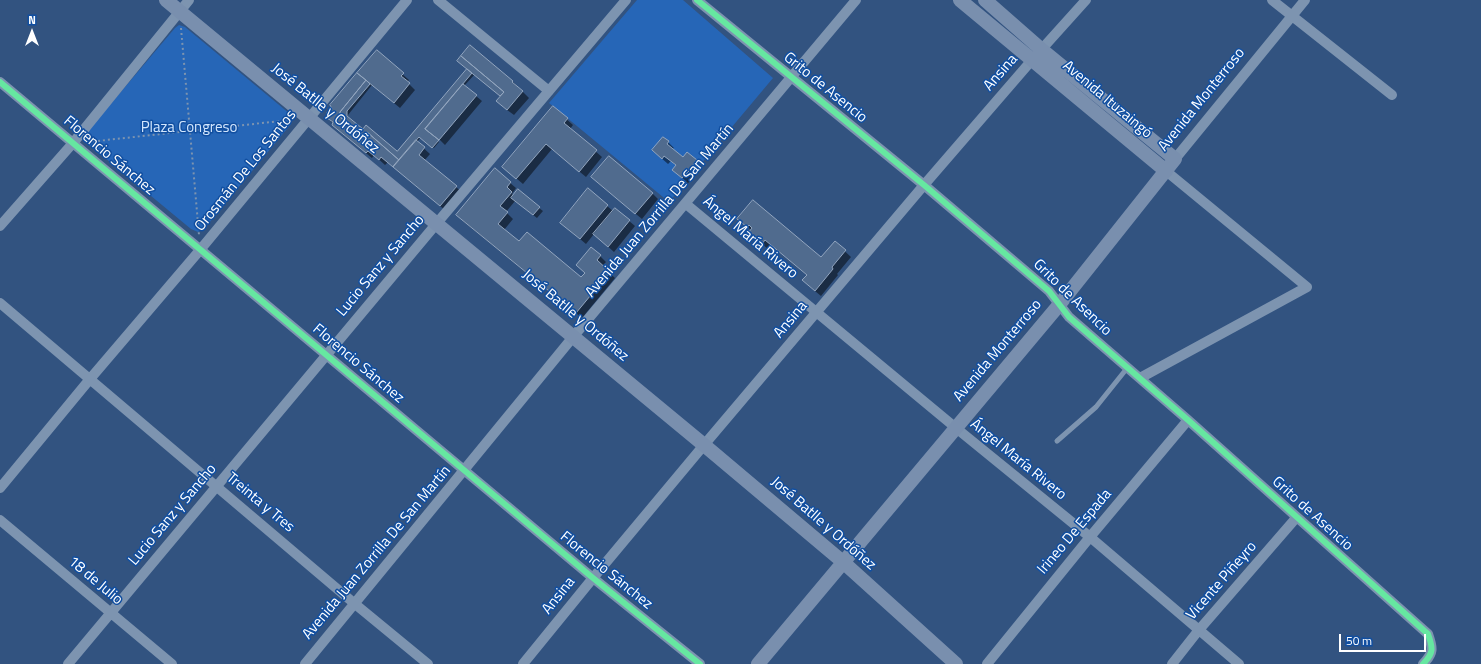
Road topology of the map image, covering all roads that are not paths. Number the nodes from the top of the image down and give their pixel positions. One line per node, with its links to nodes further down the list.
1 (166, 0): 13 (street, José Batlle y Ordóñez)
2 (189, 0): 13 (street)
3 (407, 0): 21 (street, Orosmán De Los Santos)
4 (438, 0): 19 (street)
5 (626, 0): 19 (street, Lucio Sanz y Sancho)
6 (697, 0): 17 (street, Grito de Asencio)
7 (856, 0): 17 (street, Avenida Juan Zorrilla De San Martín)
8 (960, 0): 16 (street, Avenida Ituzaingó)
9 (985, 0): 15 (street, Avenida Ituzaingó)
10 (1086, 0): 15 (street, Ansina)
11 (1272, 0): 14 (street)
12 (1305, 0): 14 (street, Avenida Monterroso)
13 (180, 11): 21 (street, José Batlle y Ordóñez); 22 (street)
14 (1291, 16): 20 (street); 23 (street, Avenida Monterroso)
15 (1042, 50): 16 (street, Ansina); 23 (street, Avenida Ituzaingó)
16 (1032, 60): 24 (street, Avenida Ituzaingó); 25 (street, Ansina)
17 (790, 77): 25 (street, Grito de Asencio); 26 (street, Avenida Juan Zorrilla De San Martín)
18 (0, 82): 22 (street, Florencio Sánchez)
19 (548, 91): 27 (street, Lucio Sanz y Sancho)
20 (1392, 95)
21 (309, 118): 27 (street, José Batlle y Ordóñez); 29 (street, Orosmán De Los Santos)
22 (73, 143): 28 (street); 29 (street, Florencio Sánchez)
23 (1175, 159): 24 (street, Avenida Monterroso)
24 (1166, 171): 31 (street, Avenida Monterroso); 36 (street, Avenida Ituzaingó)
25 (924, 185): 31 (street, Grito de Asencio); 32 (street, Ansina)
26 (686, 204): 32 (street, Ángel María Rivero); 33 (street, Avenida Juan Zorrilla De San Martín)
27 (437, 223): 33 (street, José Batlle y Ordóñez); 34 (street, Lucio Sanz y Sancho)
28 (0, 226)
29 (200, 250): 34 (street, Florencio Sánchez); 37 (street, Orosmán De Los Santos)
30 (0, 303): 37 (street, Treinta y Tres)
31 (1059, 305): 35 (street, Grito de Asencio); 39 (street, Avenida Monterroso)
32 (817, 313): 39 (street, Ángel María Rivero); 41 (street, Ansina)
33 (573, 337): 41 (street, José Batlle y Ordóñez); 42 (street, Avenida Juan Zorrilla De San Martín)
34 (327, 355): 42 (street, Florencio Sánchez); 43 (street, Lucio Sanz y Sancho)
35 (1128, 367): 36 (street, Grito de Asencio); 40 (lane)
36 (1140, 378): 38 (street, Grito de Asencio)
37 (90, 379): 43 (street, Treinta y Tres); 44 (street, Orosmán De Los Santos)
38 (1188, 420): 45 (street, Grito de Asencio); 47 (street, Irineo De Espada)
39 (956, 428): 47 (street, Ángel María Rivero); 48 (street, Avenida Monterroso)
40 (1057, 441)
41 (704, 445): 48 (street, José Batlle y Ordóñez); 49 (street, Ansina)
42 (464, 471): 49 (street, Florencio Sánchez); 50 (street, Avenida Juan Zorrilla De San Martín)
43 (217, 486): 50 (street, Treinta y Tres); 51 (street, Lucio Sanz y Sancho)
44 (0, 488)
45 (1296, 518): 52 (street, Vicente Piñeyro); 64 (street, Grito de Asencio)
46 (0, 520): 51 (street, 18 de Julio)
47 (1090, 537): 52 (street, Ángel María Rivero); 61 (street, Irineo De Espada)
48 (843, 562): 59 (street, Avenida Monterroso); 60 (street, José Batlle y Ordóñez)
49 (593, 578): 57 (street, Ansina); 58 (street, Florencio Sánchez)
50 (355, 604): 55 (street, Avenida Juan Zorrilla De San Martín); 56 (street, Treinta y Tres)
51 (110, 613): 53 (street, Lucio Sanz y Sancho); 54 (street, 18 de Julio)
52 (1198, 631): 62 (street, Vicente Piñeyro); 63 (street, Ángel María Rivero)
53 (68, 664)
54 (172, 664)
55 (305, 664)
56 (428, 664)
57 (523, 664)
58 (700, 664)
59 (758, 664)
60 (956, 664)
61 (987, 664)
62 (1172, 664)
63 (1239, 664)
64 (1423, 664)

